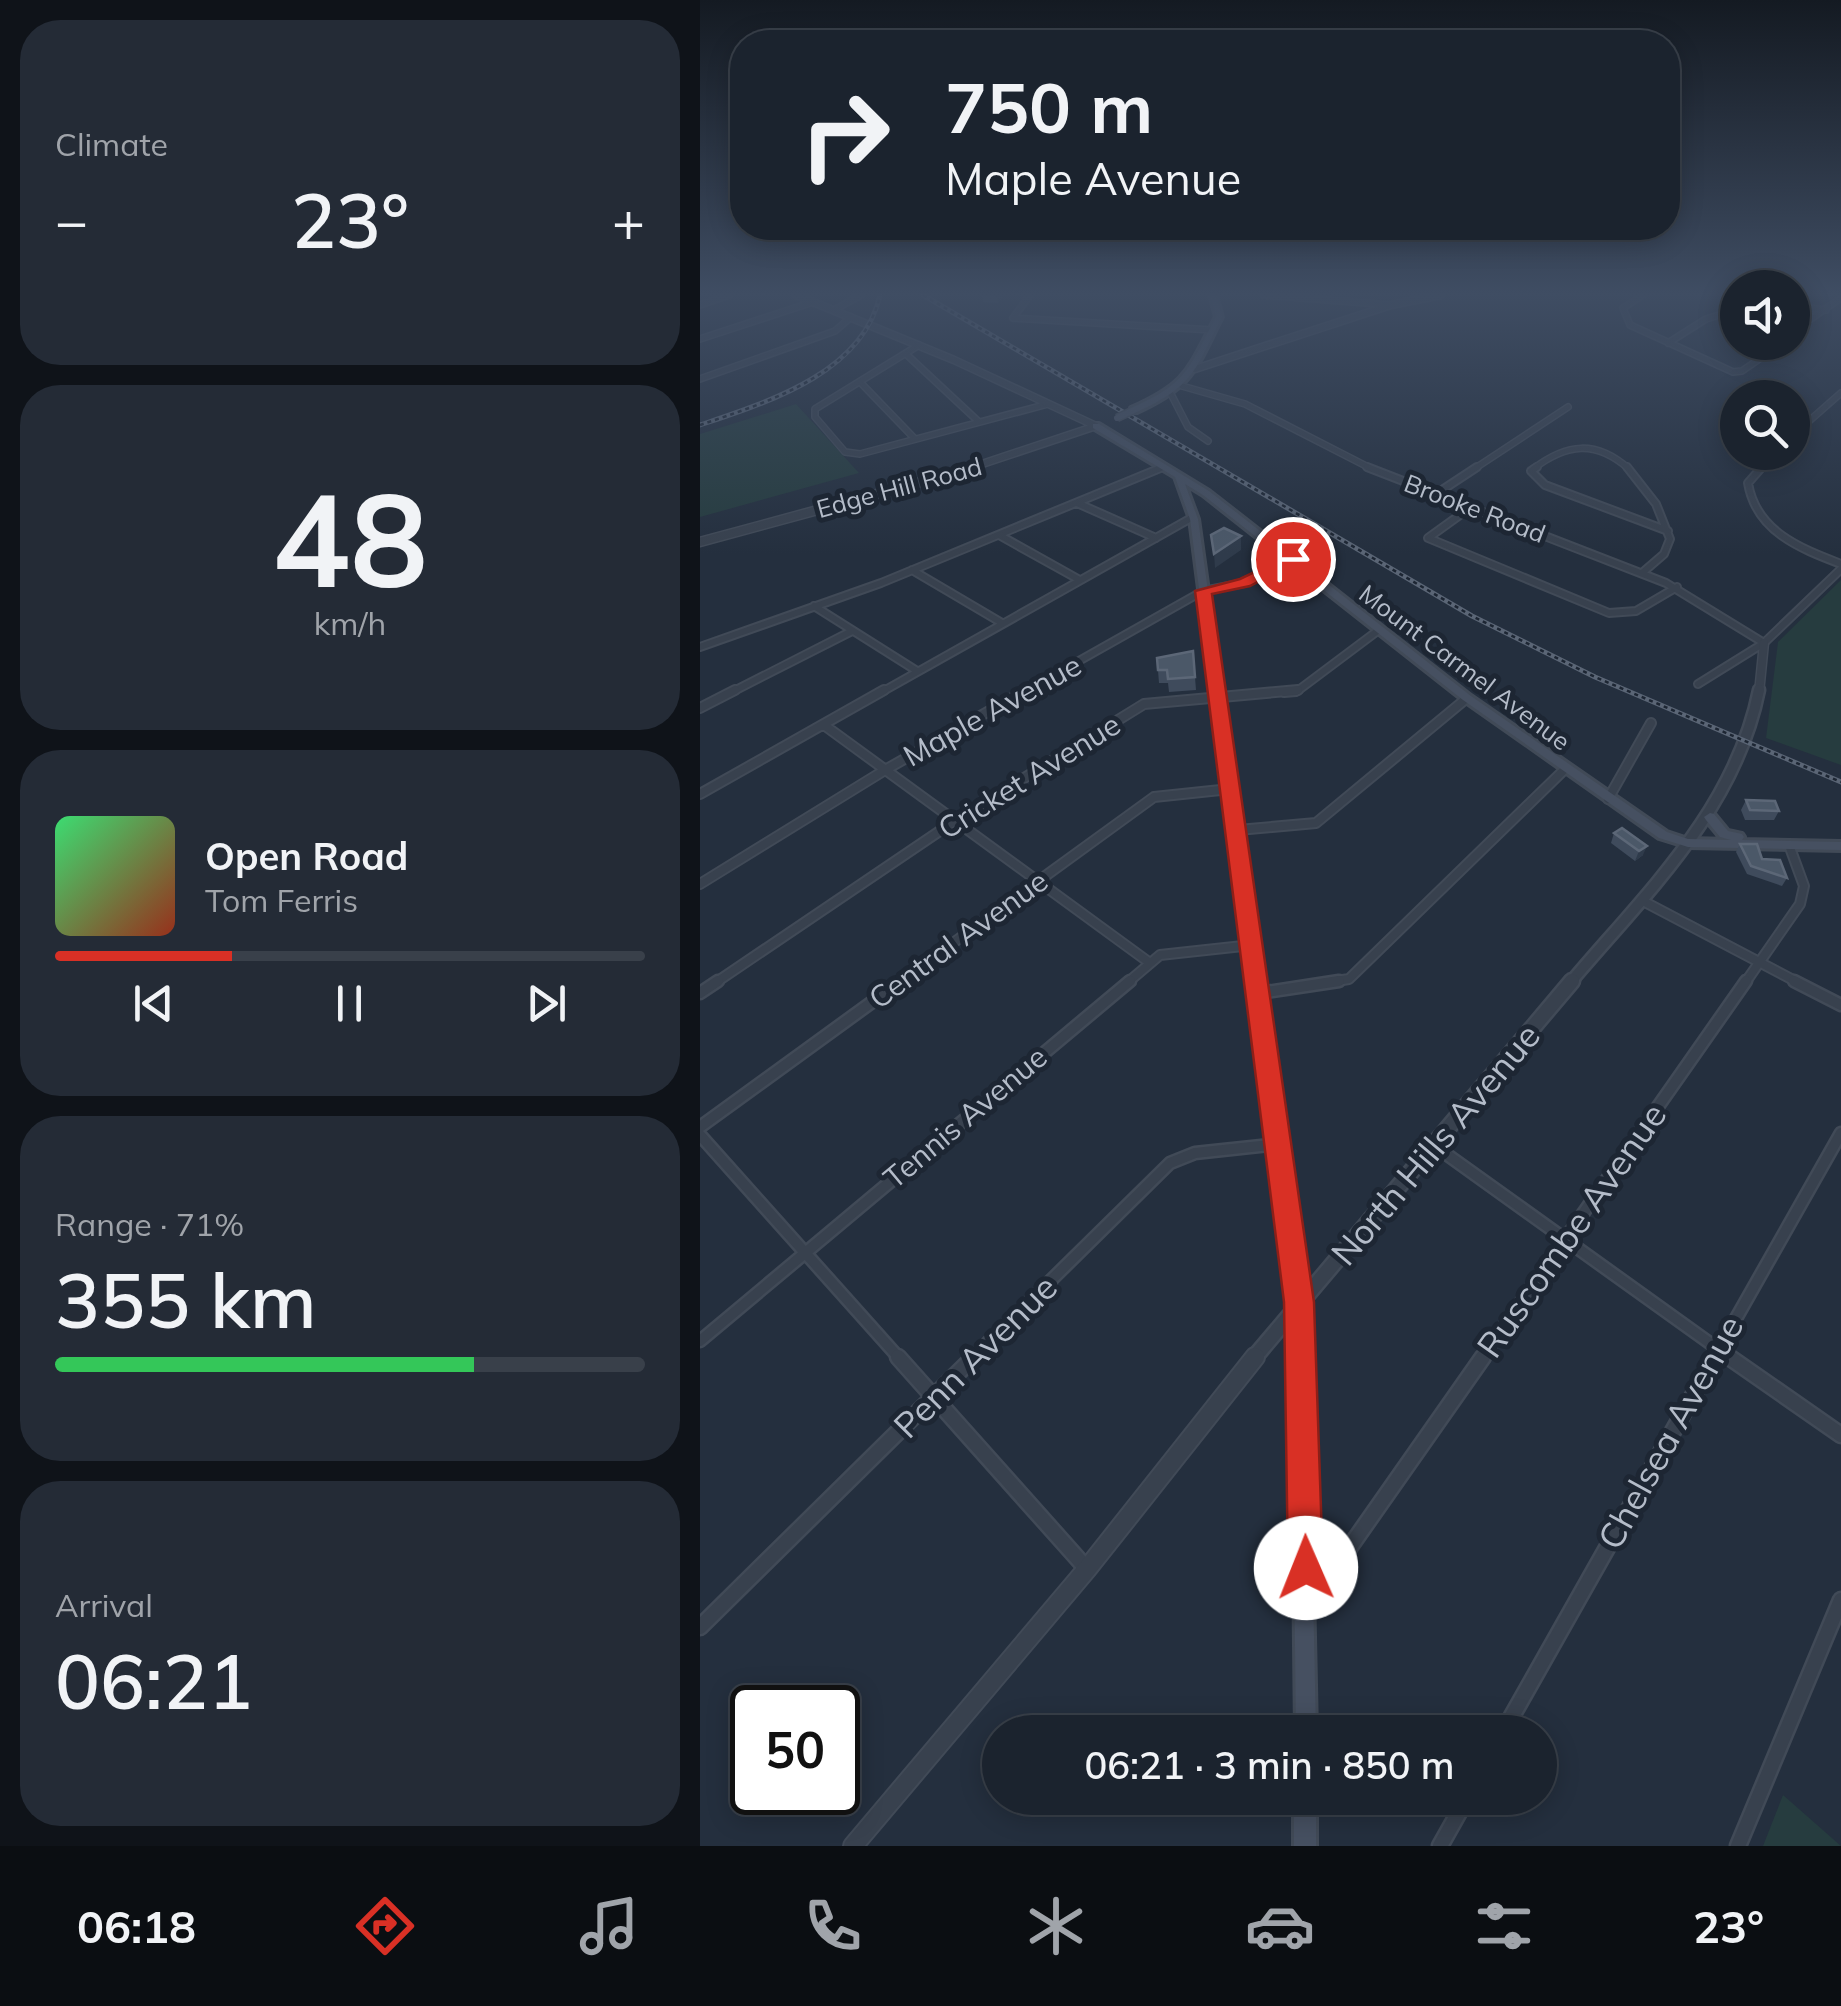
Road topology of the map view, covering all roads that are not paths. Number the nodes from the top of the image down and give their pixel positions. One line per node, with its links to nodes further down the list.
1 (935, 381): 12 (street)
2 (998, 381): 8 (street)
3 (1186, 381): 5 (main road)
4 (860, 382): 15 (street); 15 (street)
5 (1182, 386): 7 (main road); 20 (street, Brooke Road)
6 (1841, 393): 11 (street)
7 (1172, 394): 10 (main road, bridge); 16 (street)
8 (1048, 404): 12 (street); 13 (street)
9 (1568, 407): 20 (street)
10 (1116, 418): 13 (main road); 14 (main road)
11 (1810, 420)
12 (978, 422): 15 (street)
13 (1096, 426): 14 (main road, Mount Carmel Avenue); 27 (street, Edge Hill Road)
14 (1111, 436): 17 (main road, Mount Carmel Avenue)
15 (915, 439)
16 (1208, 442)
17 (1163, 466): 19 (main road, Mount Carmel Avenue); 21 (street)
18 (1759, 470): 29 (street)
19 (1178, 476): 23 (main road); 28 (main road, Mount Carmel Avenue)
20 (1436, 495): 22 (street, Brooke Road)
21 (1077, 503): 25 (street); 26 (street)
22 (1471, 506): 31 (street, Brooke Road); 33 (street)
23 (1194, 517): 26 (street); 34 (main road)
24 (1668, 531): 24 (street); 31 (street)
25 (999, 536): 30 (street); 32 (street)
26 (1156, 538): 32 (street)
27 (700, 542)
28 (1293, 559): 34 (street, Maple Avenue); 37 (main road, Mount Carmel Avenue)
29 (1841, 566): 39 (street)
30 (912, 570): 35 (street); 36 (street)
31 (1642, 574): 33 (street, Brooke Road)
32 (1078, 578): 36 (street)
33 (1676, 587): 39 (street, Brooke Road)
34 (1203, 591): 44 (main road); 51 (street, Maple Avenue)
35 (814, 606): 38 (street); 40 (street)
36 (1002, 623): 41 (street)
37 (1380, 629): 44 (street, Cricket Avenue); 45 (main road, Mount Carmel Avenue)
38 (852, 630): 41 (street); 46 (street)
39 (1764, 643): 42 (street); 55 (street, North Hills Avenue)
40 (700, 647)
41 (917, 670): 49 (street)
42 (1698, 684)
43 (700, 694): 46 (street)
44 (1218, 698): 52 (main road); 56 (street, Cricket Avenue)
45 (1467, 698): 50 (main road, Mount Carmel Avenue); 57 (street)
46 (711, 703): 47 (street)
47 (700, 708)
48 (1652, 724): 54 (street)
49 (824, 725): 51 (street); 53 (street)
50 (1566, 769): 54 (main road, Mount Carmel Avenue); 67 (street)
51 (885, 770): 56 (street); 62 (street, Maple Avenue)
52 (1230, 789): 57 (main road); 61 (street, Central Avenue)
53 (700, 794)
54 (1608, 800): 58 (main road, Mount Carmel Avenue)
55 (1710, 816): 58 (street, North Hills Avenue); 59 (main road)
56 (956, 820): 61 (street); 68 (street, Cricket Avenue)
57 (1238, 830): 64 (main road)
58 (1688, 843): 59 (main road); 63 (street, North Hills Avenue)
59 (1790, 845): 60 (main road); 65 (street, Ruscombe Avenue)
60 (1841, 846)
61 (1037, 881): 66 (street); 70 (street, Central Avenue)
62 (700, 884)
63 (1642, 900): 65 (street); 74 (street, North Hills Avenue)
64 (1252, 945): 66 (street, Tennis Avenue); 67 (main road)
65 (1760, 962): 69 (street); 75 (street, Ruscombe Avenue)
66 (1150, 963): 76 (street, Tennis Avenue)
67 (1260, 992): 73 (main road)
68 (700, 993)
69 (1841, 1005)
70 (700, 1127)
71 (1841, 1133): 79 (street, Chelsea Avenue)
72 (700, 1135): 76 (street)
73 (1279, 1144): 77 (main road); 80 (street, Penn Avenue)
74 (1435, 1146): 75 (street); 77 (street, North Hills Avenue)
75 (1566, 1236): 79 (street); 84 (street, Ruscombe Avenue)
76 (805, 1251): 78 (street, Tennis Avenue); 80 (street)
77 (1299, 1302): 82 (street, North Hills Avenue); 84 (main road)
78 (700, 1341)
79 (1715, 1350): 81 (street); 87 (street, Chelsea Avenue)
80 (932, 1398): 82 (street); 85 (street, Penn Avenue)
81 (1841, 1435)
82 (1087, 1569): 90 (street, North Hills Avenue)
83 (1841, 1600): 93 (street)
84 (1307, 1608): 86 (main road)
85 (700, 1627)
86 (1306, 1715)
87 (1512, 1715)
88 (1306, 1815): 91 (main road)
89 (1457, 1815): 92 (street)
90 (853, 1846)
91 (1305, 1846)
92 (1440, 1846)
93 (1738, 1846)

